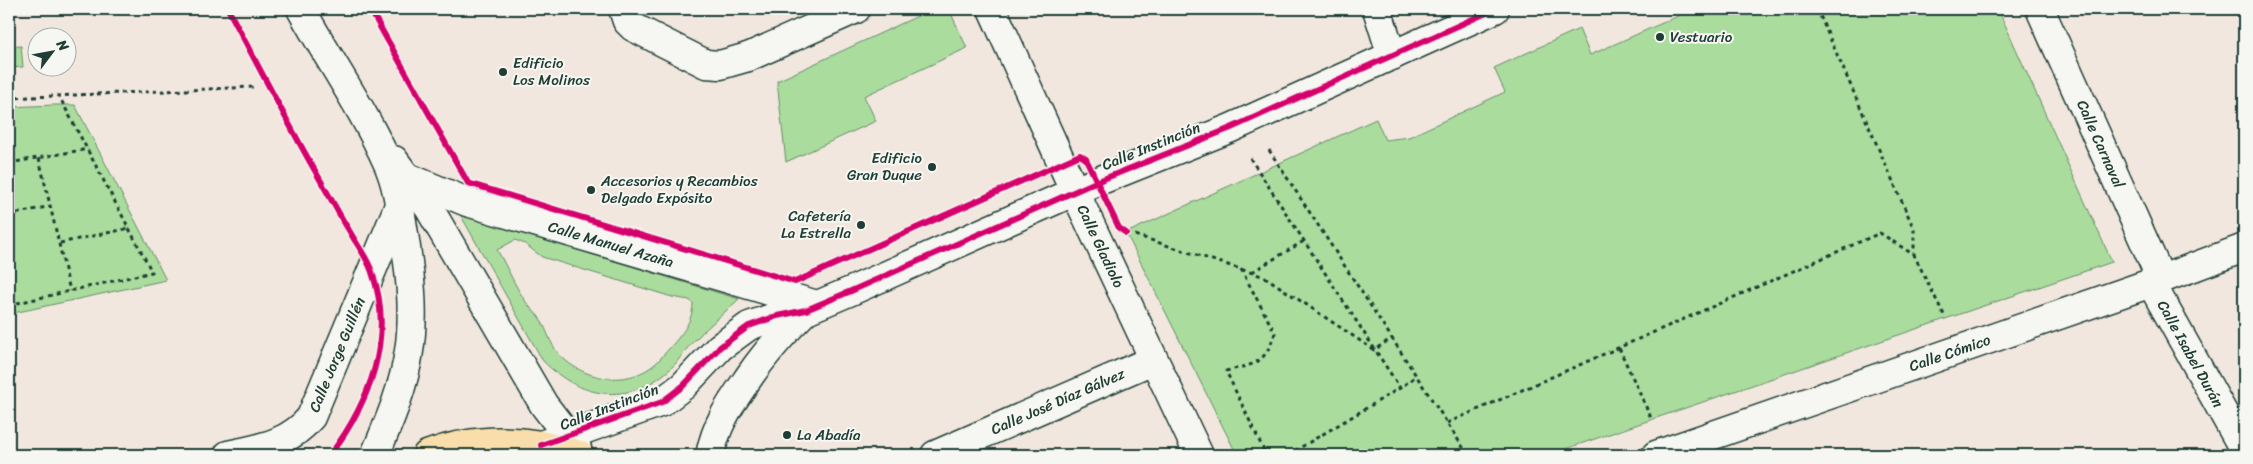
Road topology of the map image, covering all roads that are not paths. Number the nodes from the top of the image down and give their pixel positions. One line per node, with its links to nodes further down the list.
1 (301, 9): 9 (street, Calle Manuel Azaña)
2 (623, 9): 3 (street)
3 (856, 9)
4 (992, 9): 11 (street, Calle Gladiolo)
5 (1377, 9): 8 (street)
6 (1495, 9): 8 (street, Calle Instinción)
7 (2040, 9): 14 (street, Calle Carnaval)
8 (1392, 56): 11 (street, Calle Instinción)
9 (370, 129): 10 (street, Calle Manuel Azaña); 12 (street, Calle Manuel Azaña)
10 (407, 177): 15 (street, Calle Manuel Azaña); 17 (street, Calle Manuel Azaña)
11 (1075, 192): 15 (street, Calle Instinción); 16 (street, Calle Gladiolo)
12 (400, 203): 19 (street, Calle Jorge Guillén); 20 (street, Calle Manuel Azaña)
13 (2244, 248): 14 (street, Calle Cómico)
14 (2156, 281): 18 (street, Calle Isabel Durán); 25 (street, Calle Cómico)
15 (811, 308): 17 (street, Calle Instinción); 22 (street, Calle Instinción)
16 (1153, 360): 23 (street, Calle José Díaz Gálvez); 24 (street, Calle Gladiolo)
17 (577, 449): 21 (main road)
18 (2244, 450)
19 (228, 455)
20 (375, 455)
21 (427, 455)
22 (710, 455)
23 (935, 455)
24 (1199, 455)
25 (1656, 455)

